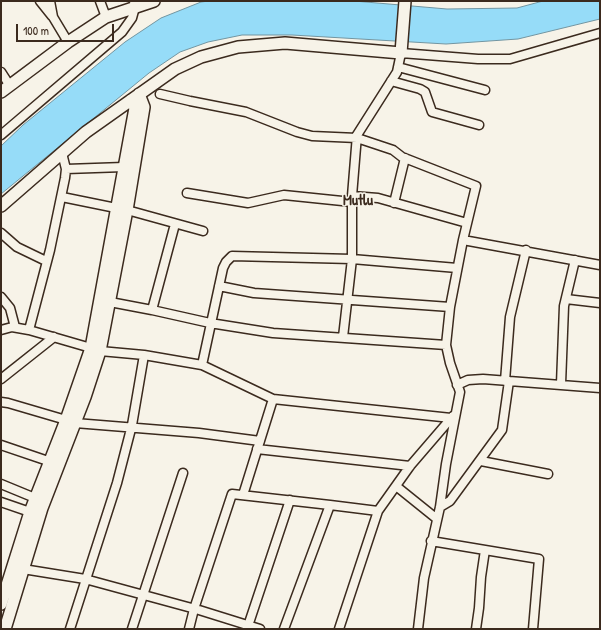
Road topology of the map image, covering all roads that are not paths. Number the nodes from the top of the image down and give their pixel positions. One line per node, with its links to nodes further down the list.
1 (40, 1): 7 (street)
2 (50, 1): 7 (street)
3 (100, 1): 8 (street)
4 (152, 1): 6 (main road)
5 (405, 1): 11 (main road)
6 (134, 4): 8 (main road); 20 (street)
7 (53, 17): 10 (street)
8 (106, 17): 10 (main road)
9 (600, 33): 11 (street)
10 (68, 42): 15 (main road)
11 (402, 49): 12 (street); 18 (main road)
12 (398, 67): 14 (street); 16 (street)
13 (1, 72): 15 (street)
14 (391, 81): 19 (street); 21 (street)
15 (6, 89)
16 (485, 90)
17 (160, 94): 21 (street)
18 (135, 97): 22 (main road); 24 (main road); 31 (main road)
19 (479, 125)
20 (1, 135)
21 (357, 138): 23 (street); 28 (street)
22 (62, 153): 25 (street); 30 (main road)
23 (405, 158): 29 (street); 32 (street)
24 (124, 167): 25 (street); 31 (main road)
25 (66, 169): 27 (street)
26 (187, 193): 28 (street)
27 (62, 197): 31 (street); 40 (street)
28 (352, 199): 29 (street); 38 (street)
29 (394, 203): 32 (street)
30 (1, 206)
31 (122, 209): 33 (street); 47 (main road); 58 (main road)
32 (467, 223): 36 (street)
33 (175, 224): 34 (street); 50 (street)
34 (203, 231)
35 (1, 233): 40 (street)
36 (463, 240): 37 (street); 42 (street)
37 (526, 250): 39 (street); 62 (street)
38 (352, 258): 42 (street); 43 (street); 45 (street)
39 (575, 260): 41 (street); 46 (street)
40 (46, 261): 54 (street)
41 (600, 265)
42 (458, 268): 49 (street)
43 (219, 286): 45 (street); 51 (street)
44 (1, 297): 52 (street)
45 (348, 299): 49 (street); 56 (street)
46 (566, 299): 48 (street); 63 (street)
47 (110, 302): 50 (street); 58 (main road)
48 (600, 303)
49 (450, 307): 57 (street)
50 (152, 310): 51 (street)
51 (210, 323): 56 (street); 60 (street)
52 (15, 327): 53 (street); 54 (street)
53 (1, 330)
54 (29, 330): 55 (street)
55 (54, 336): 58 (street); 61 (street)
56 (343, 337): 57 (street)
57 (446, 345): 64 (street)
58 (95, 349): 59 (street); 69 (main road)
59 (144, 355): 60 (street); 70 (street)
60 (202, 365): 66 (street)
61 (1, 379)
62 (507, 381): 63 (street); 64 (street); 73 (street)
63 (561, 384): 65 (street)
64 (457, 385): 68 (street)
65 (600, 388)
66 (273, 399): 68 (street); 72 (street)
67 (1, 402): 69 (street)
68 (454, 415): 75 (street); 85 (street)
69 (71, 422): 70 (street); 74 (main road); 91 (main road)
70 (131, 428): 72 (street); 92 (street)
71 (1, 445): 74 (street)
72 (258, 445): 75 (street); 80 (street)
73 (481, 461): 77 (street); 85 (street)
74 (51, 462): 81 (main road)
75 (410, 466): 79 (street)
76 (183, 472): 93 (street)
77 (548, 474)
78 (1, 484): 81 (street)
79 (396, 486): 86 (street); 88 (street)
80 (243, 495): 82 (street); 95 (street)
81 (35, 498): 87 (main road)
82 (290, 500): 84 (street); 96 (street)
83 (1, 502): 87 (street)
84 (330, 505): 86 (street); 102 (street)
85 (440, 507): 88 (street)
86 (378, 511): 103 (street)
87 (30, 512): 94 (main road)
88 (437, 519): 89 (street)
89 (432, 541): 90 (street); 104 (street)
90 (485, 550): 105 (street); 106 (street)
91 (23, 569): 92 (street); 97 (main road)
92 (85, 579): 93 (street); 98 (street)
93 (143, 595): 95 (street); 99 (street)
94 (1, 604)
95 (194, 609): 96 (street); 100 (street)
96 (248, 627): 101 (street)
97 (5, 629)
98 (70, 629)
99 (132, 629)
100 (189, 629)
101 (260, 629)
102 (284, 629)
103 (339, 629)
104 (418, 629)
105 (476, 629)
106 (533, 629)

